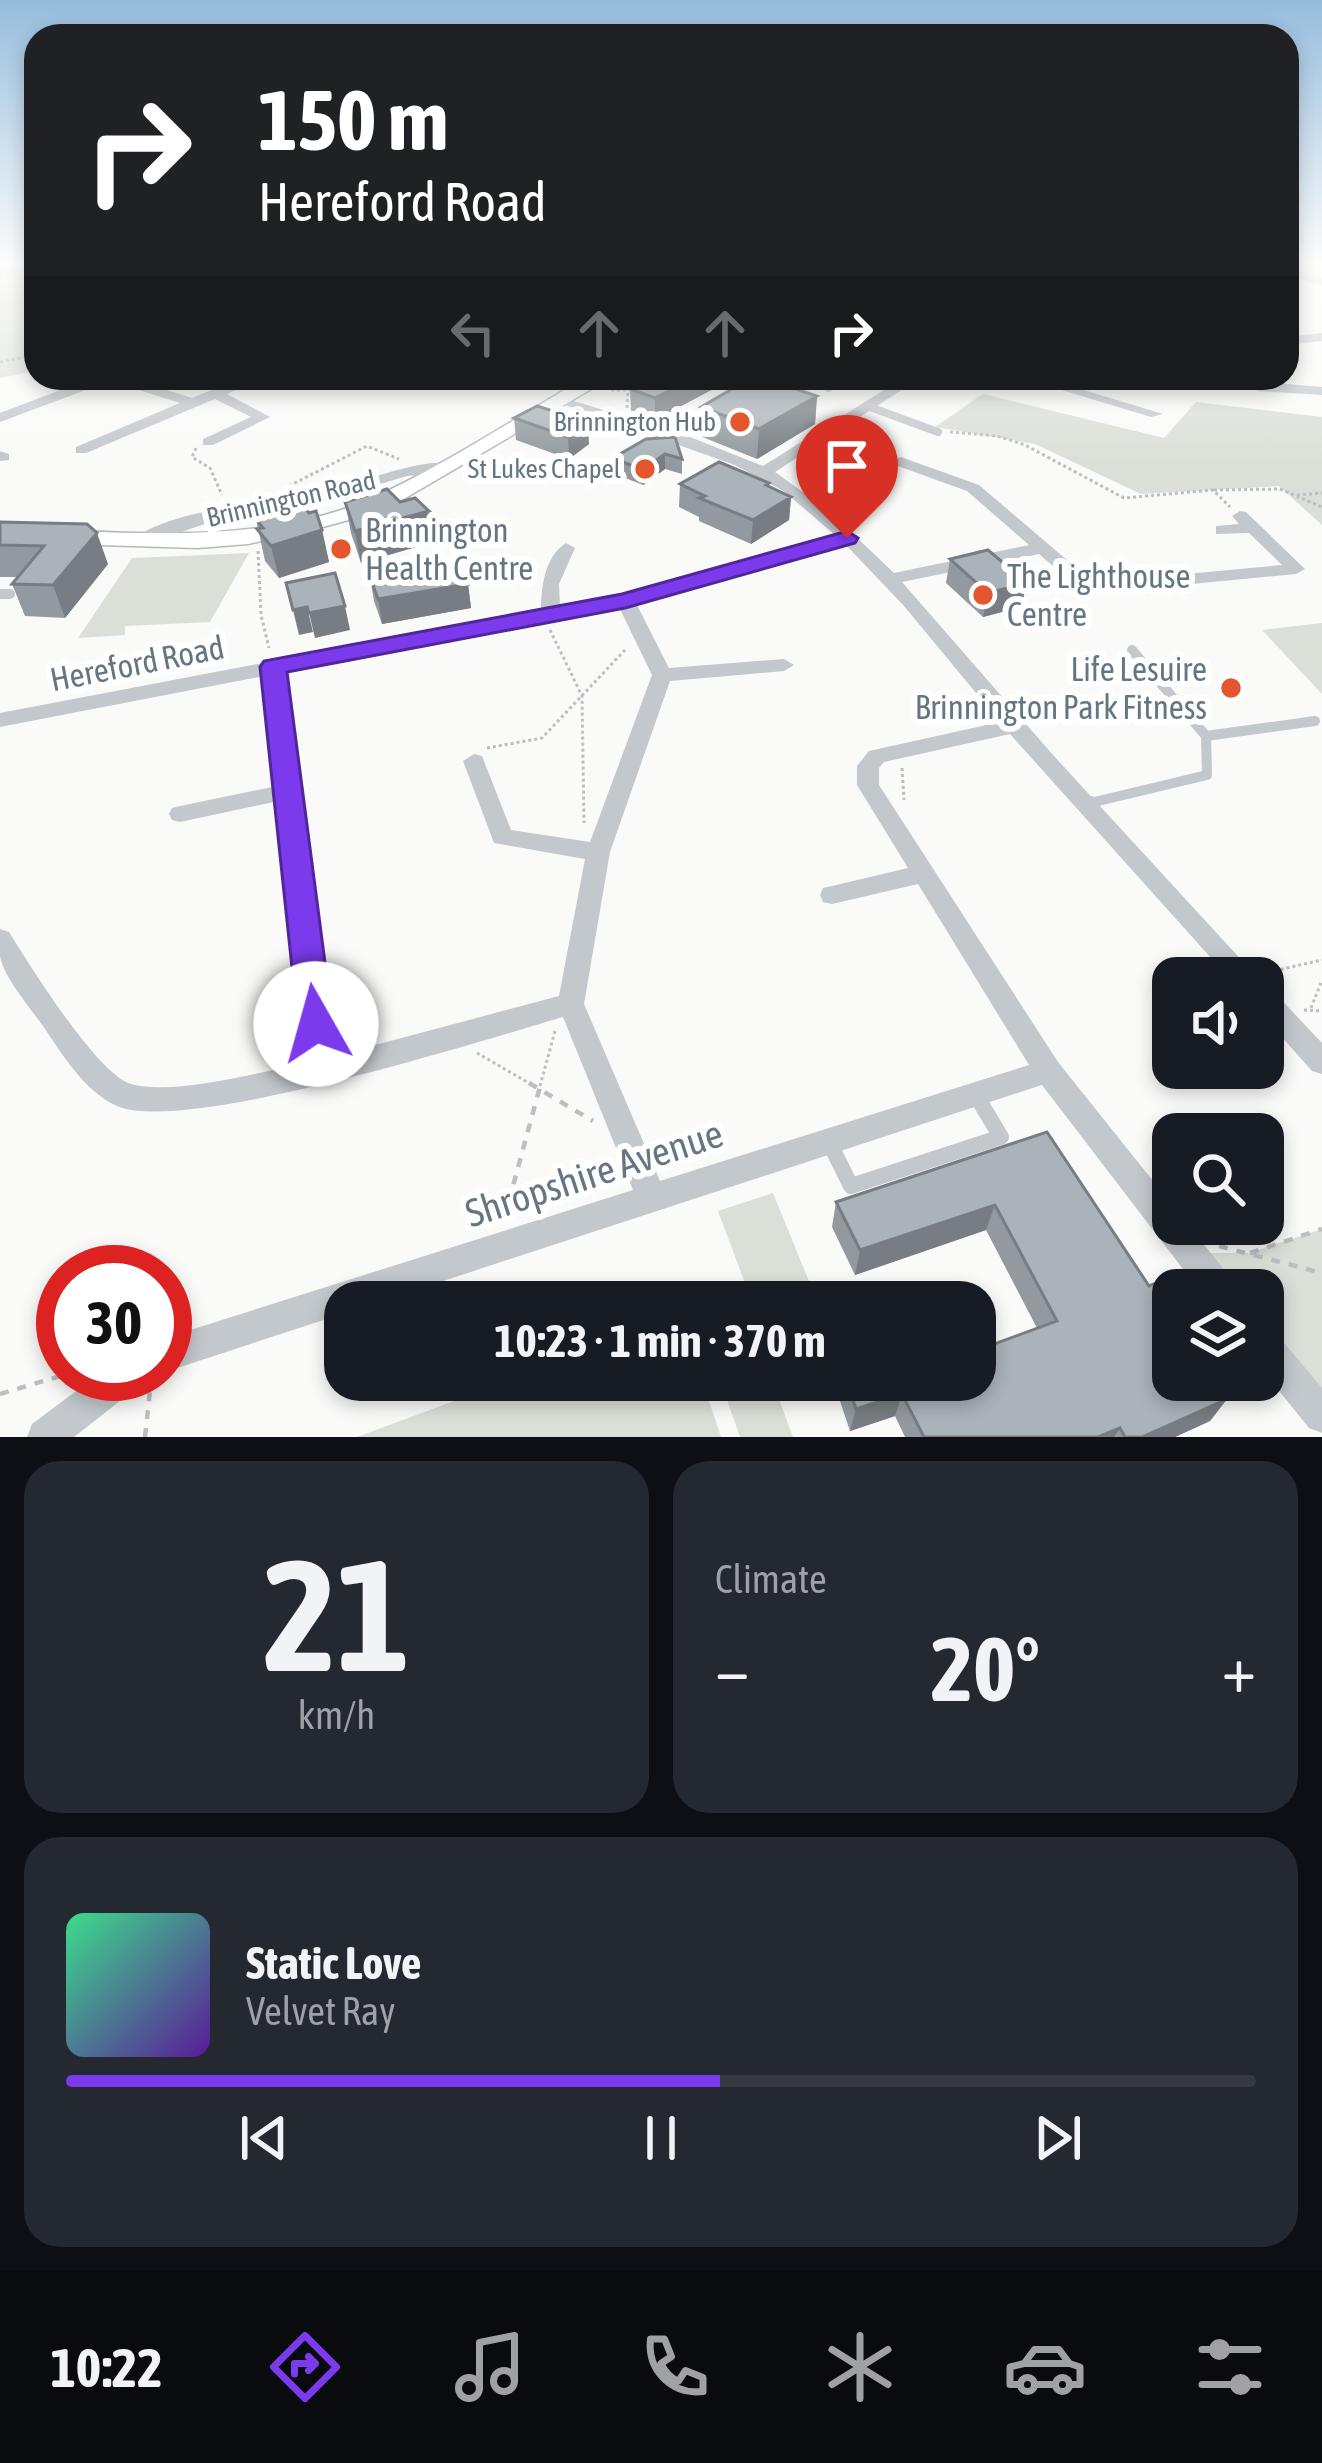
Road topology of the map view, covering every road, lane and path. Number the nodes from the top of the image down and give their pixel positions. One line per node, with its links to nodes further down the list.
1 (74, 390): 19 (street)
2 (153, 390): 12 (street)
3 (225, 390): 9 (street)
4 (580, 390): 11 (street, Brinnington Road)
5 (628, 390): 20 (path)
6 (893, 390): 14 (street)
7 (1069, 390): 10 (street)
8 (1091, 390): 10 (street)
9 (215, 394): 12 (street); 16 (street)
10 (1085, 395): 17 (street)
11 (561, 401): 20 (street); 28 (street, Brinnington Road)
12 (194, 403): 25 (street)
13 (718, 406): 23 (path)
14 (867, 406): 21 (street); 22 (lane)
15 (283, 411): 16 (street)
16 (263, 414): 24 (street)
17 (1156, 414)
18 (820, 416): 21 (street)
19 (0, 418)
20 (627, 422): 23 (street)
21 (840, 423): 29 (street)
22 (938, 432): 30 (path)
23 (665, 435): 29 (street)
24 (208, 442): 35 (path)
25 (81, 450)
26 (901, 462): 43 (street)
27 (418, 467): 28 (street, Brinnington Road); 32 (path); 35 (street, Brinnington Road)
28 (446, 468): 39 (street, Brinnington Road)
29 (763, 473): 40 (street)
30 (1213, 490): 33 (path); 36 (path)
31 (1322, 493): 33 (path)
32 (272, 494)
33 (1295, 495): 34 (path)
34 (1322, 507)
35 (226, 515): 41 (street, Brinnington Road)
36 (1247, 522): 37 (street); 43 (street)
37 (1222, 530)
38 (0, 535): 41 (street, Brinnington Road)
39 (248, 537): 41 (street, Brinnington Road); 50 (path)
40 (847, 538): 44 (street); 45 (street, Hereford Road)
41 (139, 541)
42 (566, 548): 46 (street)
43 (1041, 548): 44 (street)
44 (892, 578): 55 (street)
45 (625, 600): 46 (street, Hereford Road); 47 (street)
46 (548, 617): 50 (street, Hereford Road); 52 (path)
47 (641, 632): 51 (street); 52 (path)
48 (1132, 650): 56 (lane)
49 (784, 665): 51 (street)
50 (273, 667): 53 (street, Hereford Road); 59 (street)
51 (662, 675): 62 (street)
52 (582, 696): 58 (path); 62 (path)
53 (0, 720)
54 (1315, 721): 56 (lane)
55 (1014, 726): 57 (street); 60 (street)
56 (1206, 736): 60 (lane)
57 (901, 748): 63 (path); 63 (street)
58 (474, 761): 62 (street)
59 (284, 792): 61 (street); 75 (street)
60 (1086, 804): 66 (street)
61 (179, 814)
62 (591, 851): 70 (street)
63 (914, 863): 64 (street); 76 (street)
64 (832, 895)
65 (0, 939): 75 (street)
66 (1226, 957)
67 (1322, 961): 68 (path)
68 (1284, 969)
69 (1322, 980): 71 (path)
70 (566, 1005): 73 (street); 77 (path); 79 (street)
71 (1310, 1009)
72 (1284, 1021): 74 (street)
73 (449, 1036): 75 (street); 77 (path)
74 (1322, 1062)
75 (322, 1070)
76 (1048, 1071): 78 (street, Shropshire Avenue); 82 (street)
77 (539, 1091): 79 (path); 86 (path)
78 (975, 1094): 80 (street, Shropshire Avenue); 80 (lane)
79 (627, 1139): 81 (street)
80 (829, 1142): 81 (street, Shropshire Avenue)
81 (652, 1199): 86 (street, Shropshire Avenue)
82 (1152, 1207)
83 (1322, 1229): 87 (path)
84 (1182, 1245): 88 (street)
85 (1217, 1245): 87 (path)
86 (496, 1249): 90 (street, Shropshire Avenue)
87 (1249, 1253): 89 (path)
88 (1202, 1269)
89 (1322, 1273)
90 (192, 1345)
91 (1284, 1369): 96 (street)
92 (36, 1383): 93 (path)
93 (0, 1394)
94 (92, 1401): 97 (street)
95 (149, 1401): 98 (path)
96 (1322, 1415)
97 (45, 1437)
98 (145, 1437)

